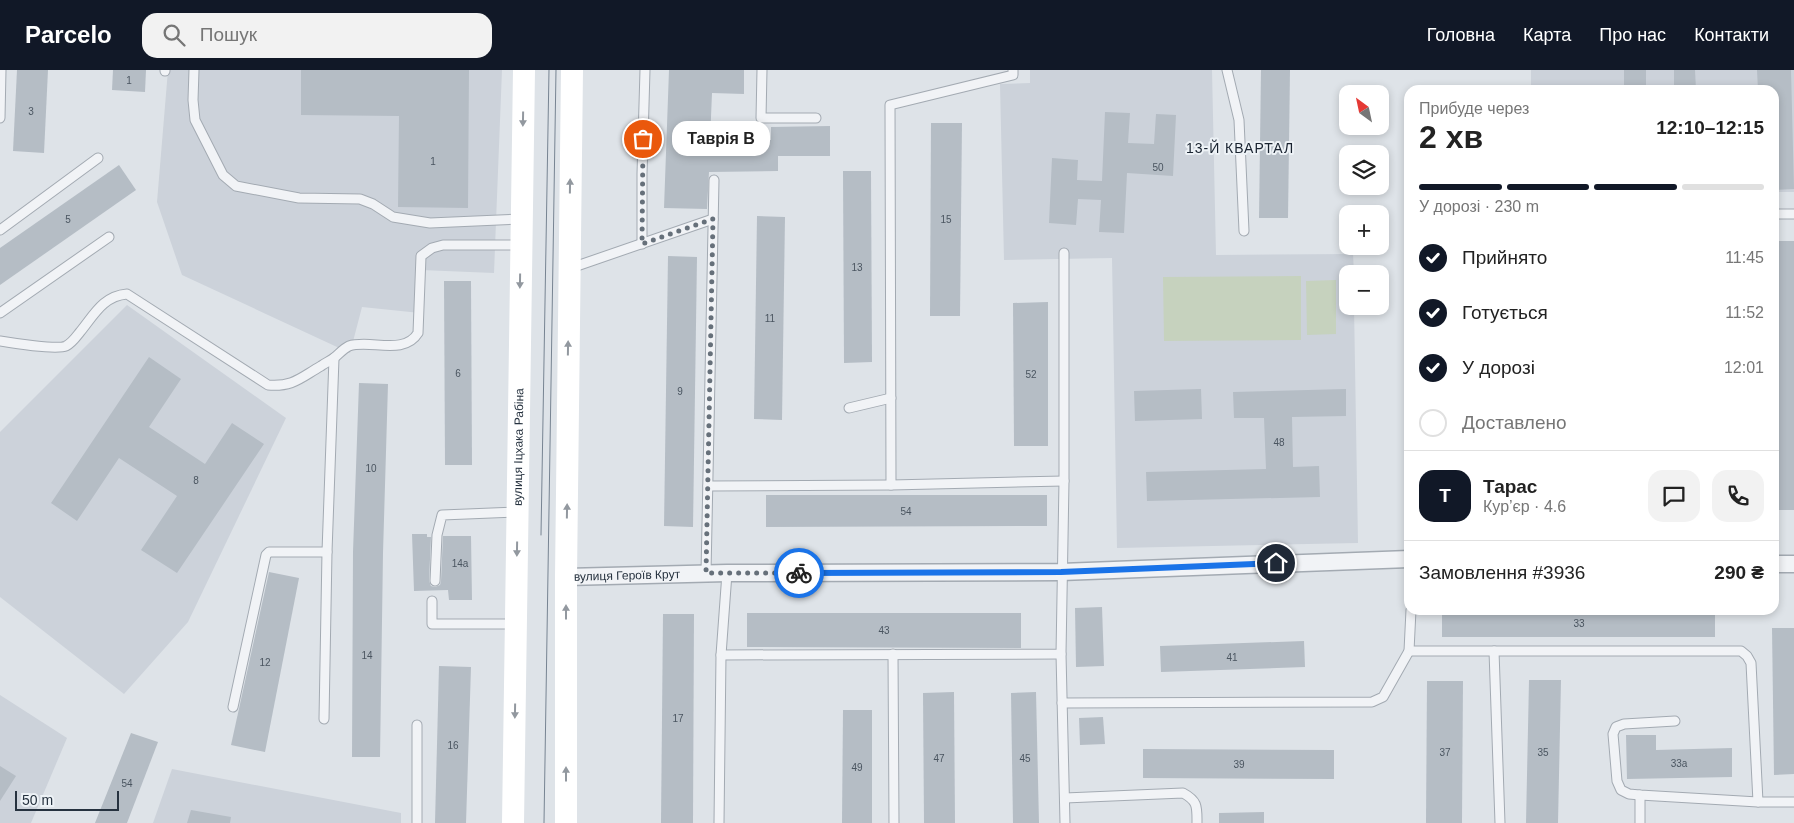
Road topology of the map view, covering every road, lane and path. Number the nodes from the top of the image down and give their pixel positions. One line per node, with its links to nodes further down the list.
1 (1, 70): 9 (lane)
2 (194, 70): 15 (lane)
3 (524, 70): 15 (main road, вулиця Іцхака Рабіна, one-way to 15)
4 (572, 70): 23 (main road, one-way to 4)
5 (645, 70): 20 (lane)
6 (762, 70): 10 (lane)
7 (1013, 70): 27 (lane)
8 (1228, 70): 18 (lane)
9 (0, 118)
10 (816, 118)
11 (98, 158): 17 (lane)
12 (714, 180): 16 (lane)
13 (1779, 214): 14 (lane)
14 (1794, 214)
15 (521, 218): 21 (main road, вулиця Іцхака Рабіна)
16 (713, 219): 20 (lane); 31 (lane)
17 (0, 230)
18 (1244, 231)
19 (109, 237): 24 (lane)
20 (642, 244): 23 (lane)
21 (521, 245): 26 (lane); 32 (main road, вулиця Іцхака Рабіна, one-way to 32)
22 (1064, 253): 29 (lane)
23 (569, 269): 40 (main road, one-way to 23)
24 (0, 313)
25 (0, 341): 26 (lane)
26 (334, 358): 33 (lane)
27 (891, 398): 28 (lane); 30 (lane)
28 (849, 408)
29 (1064, 481): 30 (lane); 37 (lane)
30 (891, 485): 31 (lane)
31 (708, 486): 38 (lane)
32 (518, 512): 41 (lane); 44 (main road, вулиця Іцхака Рабіна, one-way to 44)
33 (327, 552): 51 (lane); 52 (lane)
34 (1404, 559): 37 (street, вулиця Героїв Крут)
35 (1779, 564): 36 (street)
36 (1794, 564)
37 (1061, 572): 39 (street, вулиця Героїв Крут); 48 (lane)
38 (706, 573): 39 (street, вулиця Героїв Крут); 40 (street, вулиця Героїв Крут)
39 (727, 573): 49 (lane)
40 (566, 577): 61 (main road, one-way to 40)
41 (435, 581)
42 (432, 601): 44 (lane)
43 (1410, 615): 45 (lane)
44 (516, 624): 60 (main road, вулиця Іцхака Рабіна, one-way to 60)
45 (1409, 651): 46 (lane); 50 (lane)
46 (1494, 651): 57 (lane); 66 (lane)
47 (893, 654): 48 (lane); 49 (lane); 63 (lane)
48 (1061, 654): 50 (lane)
49 (721, 655): 62 (lane)
50 (1062, 703): 56 (lane)
51 (233, 707)
52 (324, 719)
53 (1675, 721): 55 (lane)
54 (417, 725): 59 (lane)
55 (1640, 795): 57 (lane); 67 (lane)
56 (1065, 798): 64 (lane); 65 (lane)
57 (1758, 802): 58 (lane)
58 (1794, 802)
59 (417, 823)
60 (513, 823)
61 (566, 823)
62 (719, 823)
63 (894, 823)
64 (1066, 823)
65 (1197, 823)
66 (1500, 823)
67 (1640, 823)

